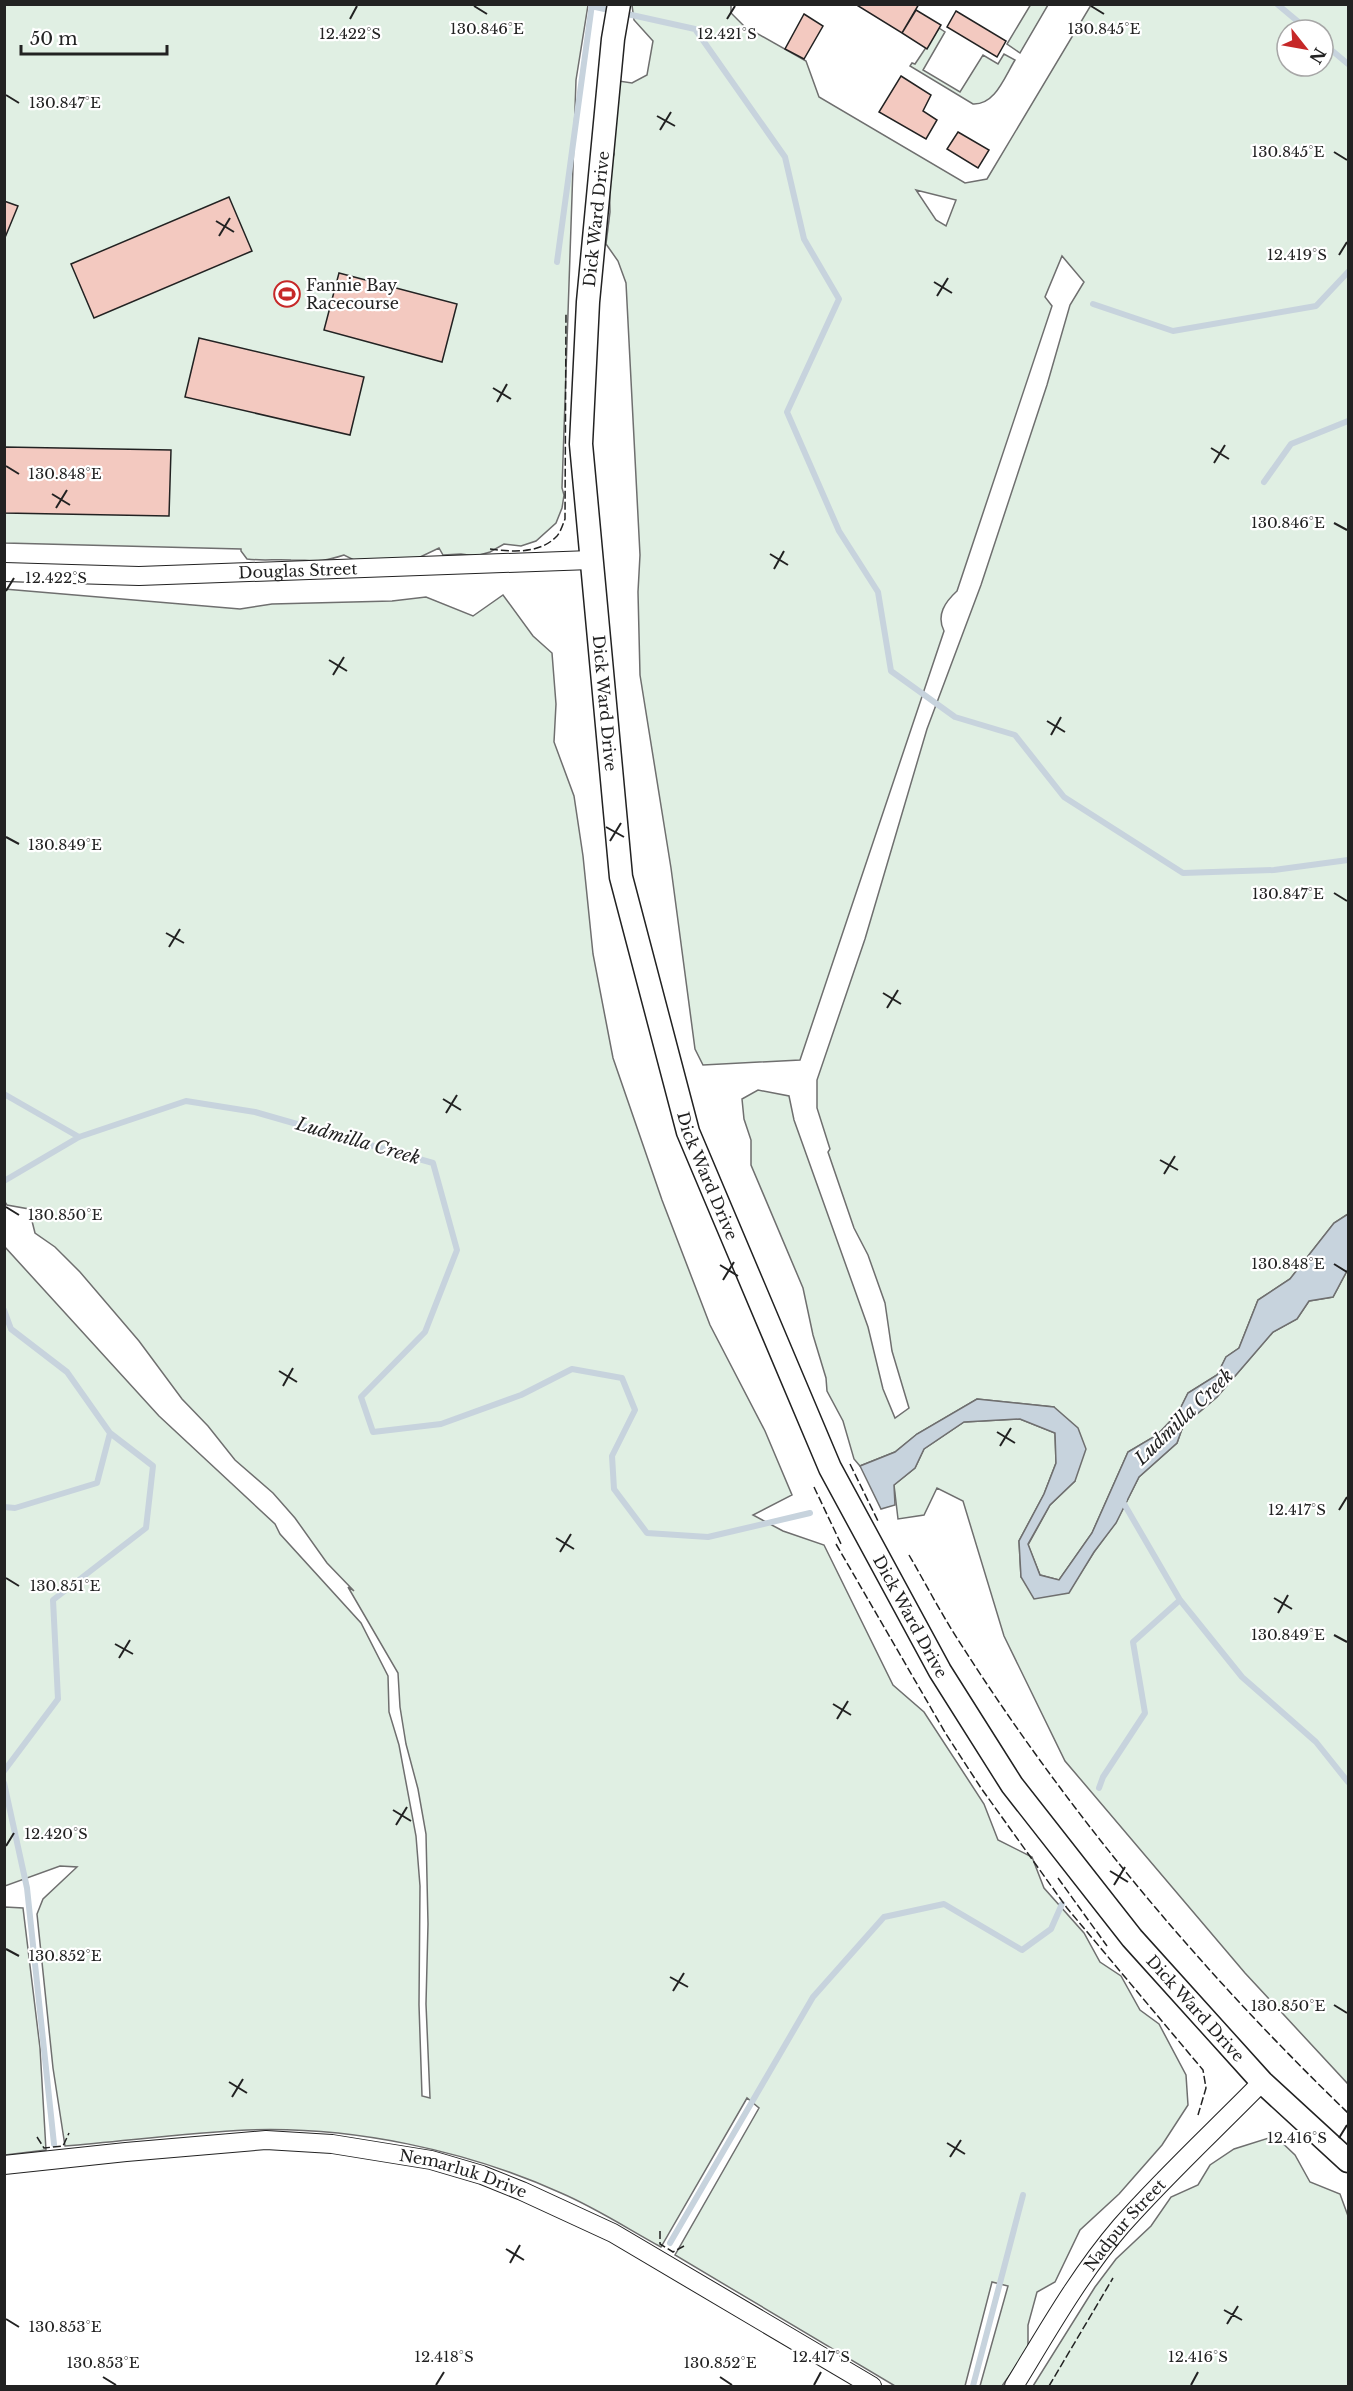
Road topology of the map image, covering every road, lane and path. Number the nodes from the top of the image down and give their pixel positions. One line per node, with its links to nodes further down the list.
1 (619, 4): 2 (street, Dick Ward Drive)
2 (591, 560): 3 (street, Douglas Street); 4 (street, Dick Ward Drive)
3 (4, 572)
4 (1262, 2082): 5 (street, Dick Ward Drive); 8 (street, Nadpur Street)
5 (1348, 2161)
6 (4, 2165): 7 (street, Nemarluk Drive)
7 (872, 2386)
8 (1014, 2386)

